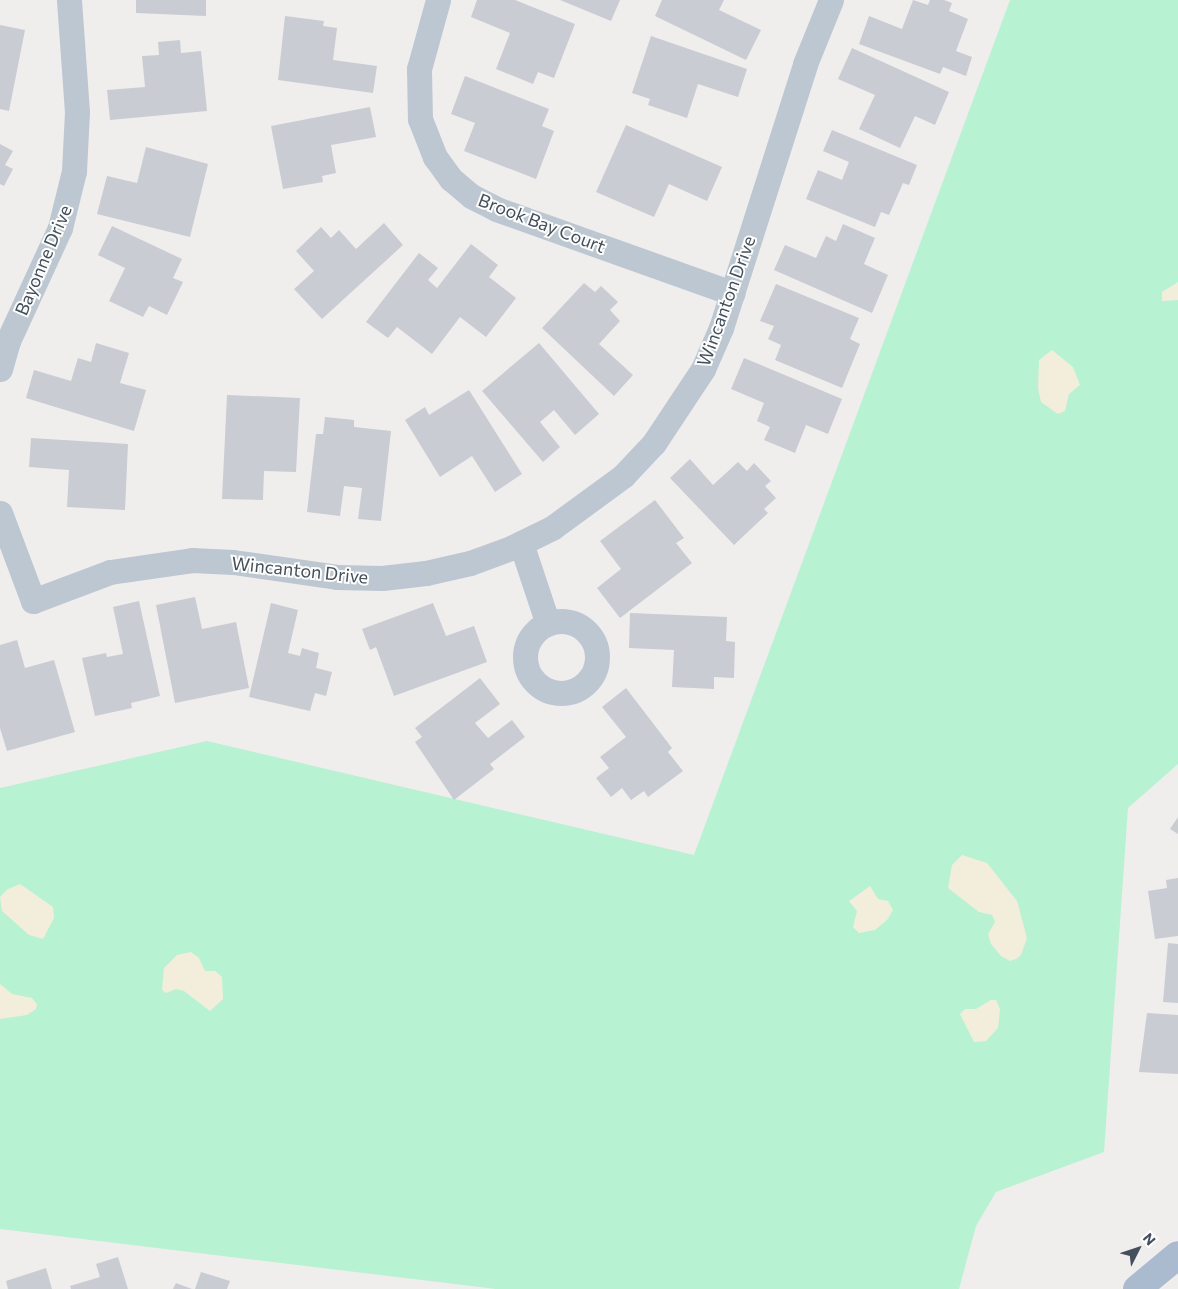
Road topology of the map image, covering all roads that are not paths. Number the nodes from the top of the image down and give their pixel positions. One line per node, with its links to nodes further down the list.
1 (69, 0): 5 (street, Bayonne Drive)
2 (438, 0): 4 (street, Brook Bay Court)
3 (830, 0): 4 (street, Wincanton Drive)
4 (732, 293): 7 (street, Wincanton Drive)
5 (0, 369)
6 (0, 513): 7 (street, Wincanton Drive)
7 (521, 543): 8 (street)
8 (548, 624)
9 (1178, 1255): 10 (main road)
10 (1143, 1284)

